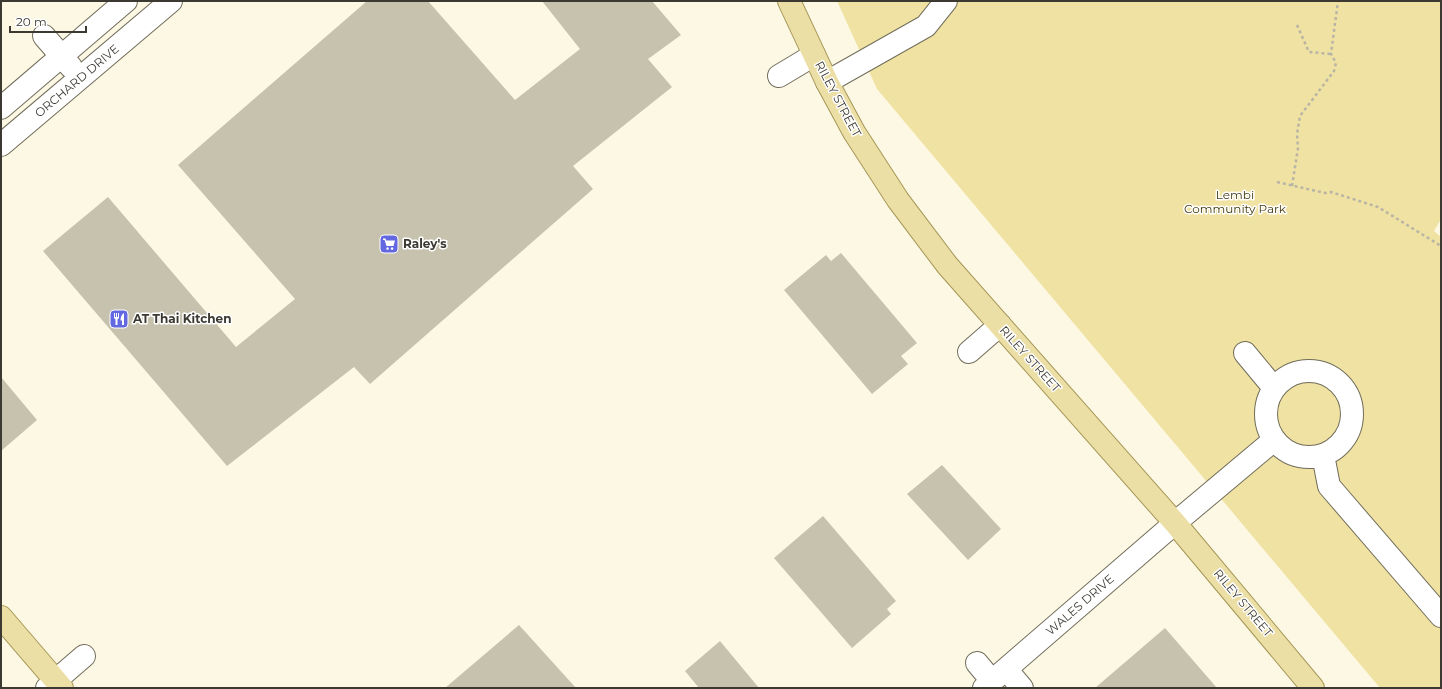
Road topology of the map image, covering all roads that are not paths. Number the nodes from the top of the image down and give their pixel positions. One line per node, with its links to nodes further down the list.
1 (126, 1): 6 (street)
2 (171, 1): 9 (street, ORCHARD DRIVE)
3 (788, 1): 7 (main road, RILEY STREET)
4 (946, 1): 10 (street)
5 (44, 36): 6 (street)
6 (62, 56): 9 (street); 11 (street)
7 (814, 56): 8 (street); 10 (main road, RILEY STREET)
8 (779, 76)
9 (82, 78): 12 (street, ORCHARD DRIVE)
10 (827, 82): 13 (main road, RILEY STREET)
11 (1, 108)
12 (1, 145)
13 (1000, 325): 14 (street); 19 (main road, RILEY STREET)
14 (969, 352)
15 (1245, 353): 16 (street)
16 (1274, 388): 17 (street); 18 (street)
17 (1274, 440): 18 (street); 19 (street, WALES DRIVE)
18 (1324, 455): 20 (street)
19 (1175, 523): 24 (street, WALES DRIVE); 26 (main road, RILEY STREET)
20 (1441, 616)
21 (1, 617): 25 (main road)
22 (84, 656): 25 (street)
23 (977, 663): 24 (street)
24 (994, 679): 27 (street)
25 (55, 686)
26 (1307, 686)
27 (1022, 688)

